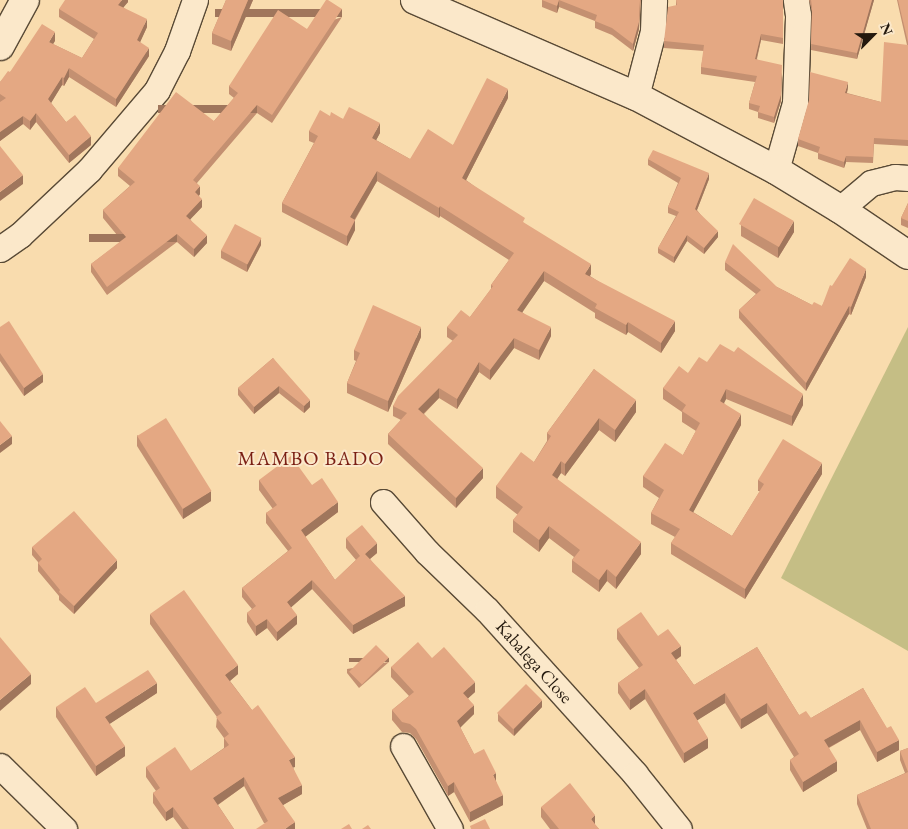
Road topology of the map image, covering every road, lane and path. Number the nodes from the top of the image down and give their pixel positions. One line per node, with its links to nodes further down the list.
1 (25, 0): 6 (main road)
2 (195, 0): 11 (street)
3 (415, 0): 7 (main road)
4 (654, 0): 7 (street)
5 (796, 0): 8 (street)
6 (0, 46)
7 (636, 96): 8 (main road)
8 (776, 170): 10 (main road)
9 (908, 178): 10 (street)
10 (840, 209): 12 (main road)
11 (0, 250)
12 (908, 254)
13 (383, 502): 18 (street, Kabalega Close)
14 (403, 746): 17 (street)
15 (0, 766): 16 (street)
16 (64, 829)
17 (450, 829)
18 (679, 829)

